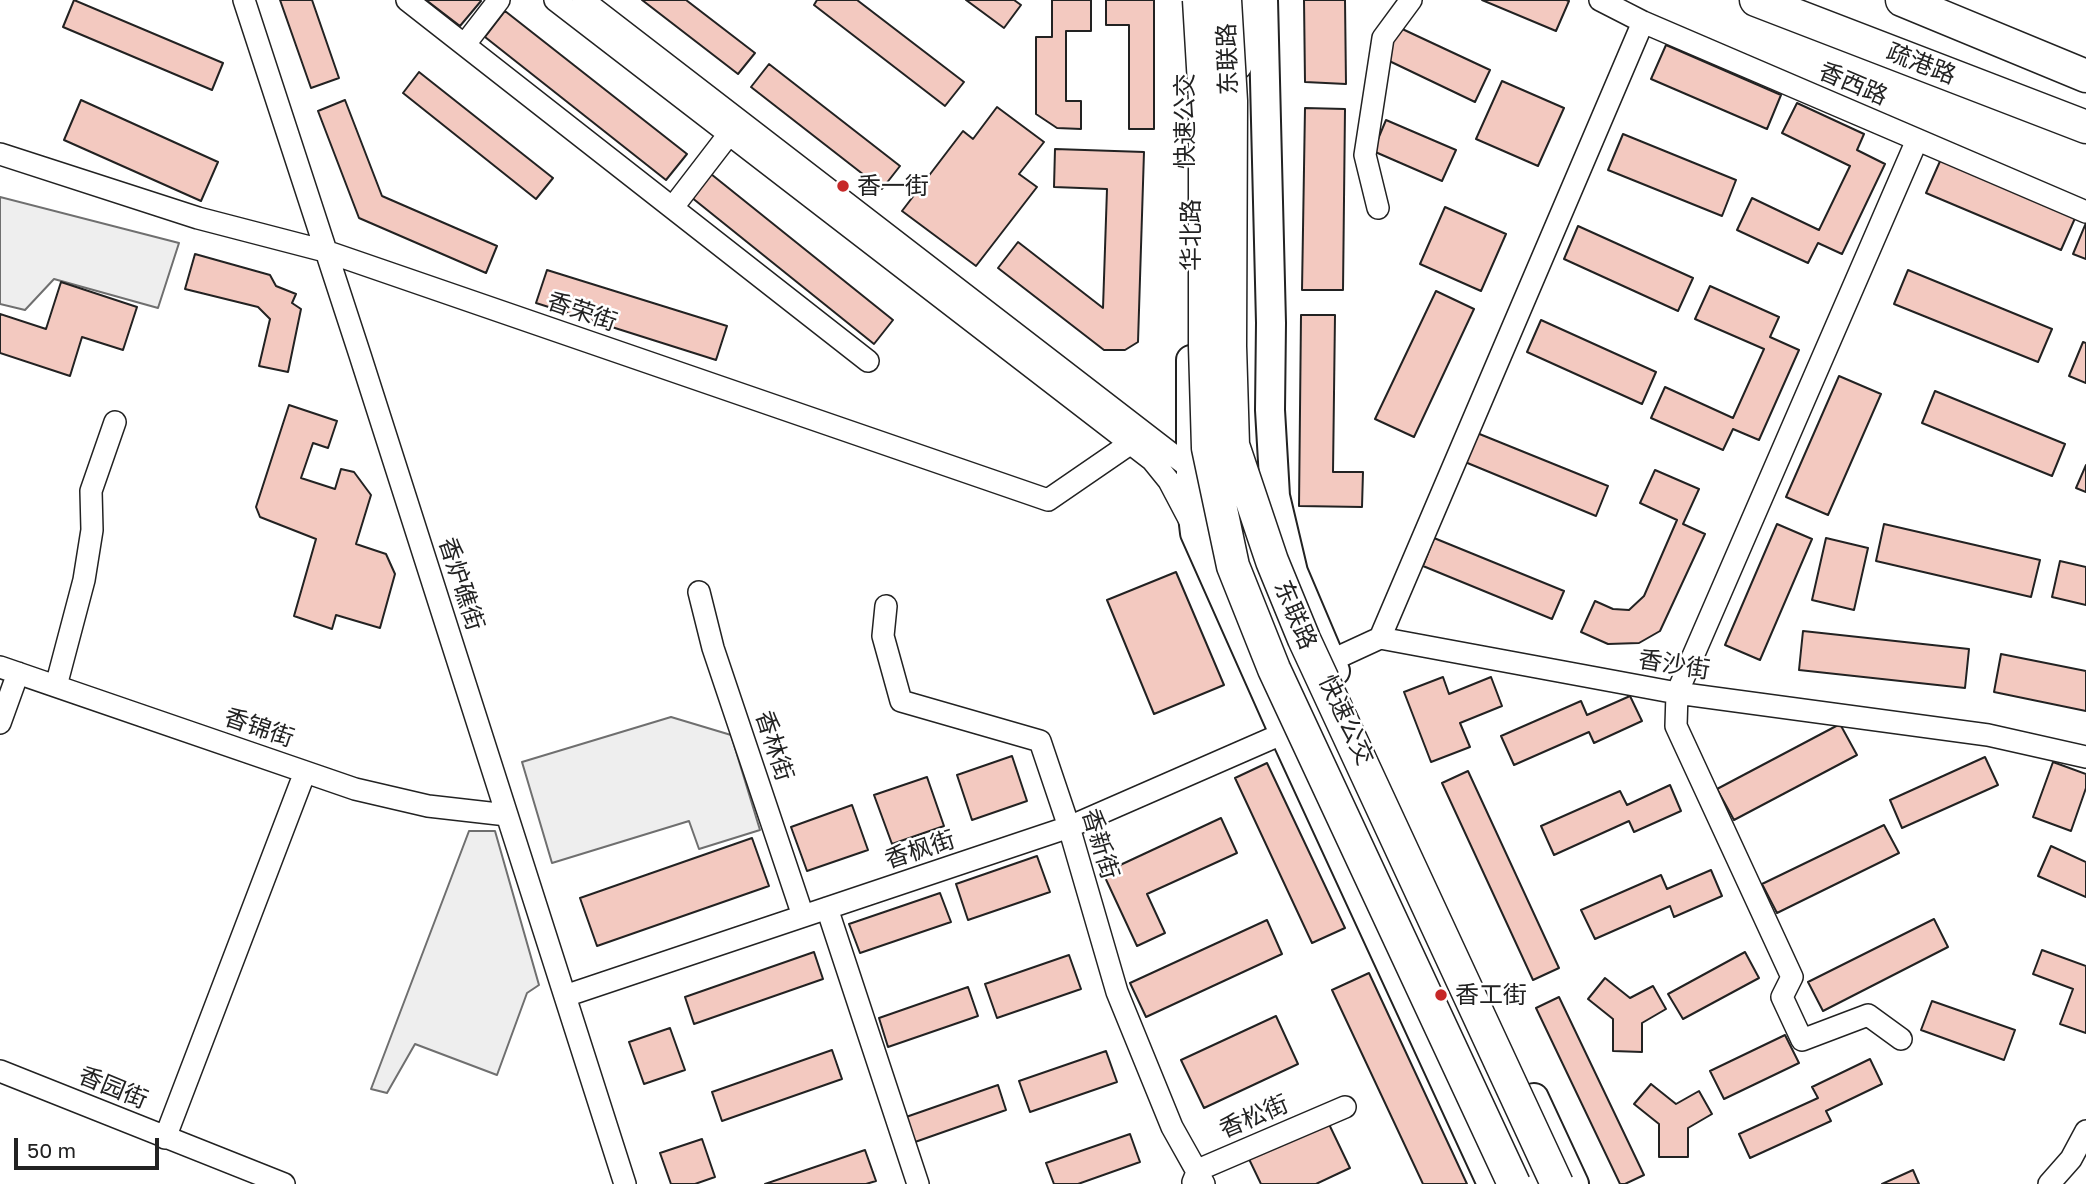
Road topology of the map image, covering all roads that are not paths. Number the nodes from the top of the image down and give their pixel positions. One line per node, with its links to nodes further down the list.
1 (244, 0): 29 (street, 香炉礁街)
2 (407, 0): 18 (street)
3 (499, 0): 18 (street)
4 (555, 0): 22 (street)
5 (583, 0): 22 (street)
6 (1190, 0): 33 (main road, 华北路)
7 (1199, 0): 65 (highway, 东联路, bridge)
8 (1211, 0): 34 (street, 快速公交)
9 (1226, 0): 21 (highway, 东联路, bridge); 34 (street, 快速公交)
10 (1245, 0): 21 (highway, bridge)
11 (1263, 0): 36 (main road)
12 (1411, 0): 27 (street)
13 (1600, 0): 17 (street, 香西路)
14 (1756, 0): 23 (highway, 疏港路)
15 (1902, 0): 20 (highway)
16 (1953, 0): 19 (highway)
17 (1643, 22): 24 (street, 香西路); 39 (street)
18 (465, 44): 26 (street)
19 (2086, 66)
20 (2086, 76)
21 (1231, 100): 68 (highway, 东联路, bridge)
22 (734, 127): 26 (street); 32 (street); 33 (street)
23 (2086, 127)
24 (1917, 140): 28 (street, 香西路); 45 (street)
25 (0, 154): 29 (street, 香荣街)
26 (673, 207): 30 (street)
27 (1378, 208)
28 (2086, 212)
29 (325, 251): 32 (street, 香荣街); 50 (street, 香炉礁街)
30 (868, 361)
31 (115, 422): 43 (street)
32 (1131, 443): 35 (street)
33 (1191, 469): 34 (street); 35 (main road, 华北路)
34 (1237, 505): 36 (street); 42 (street, 快速公交)
35 (1195, 533): 44 (main road, 华北路)
36 (1288, 556): 40 (main road)
37 (699, 592): 53 (street, 香林街)
38 (886, 606): 51 (street, 香新街)
39 (1380, 638): 40 (street); 45 (street, 香沙街)
40 (1331, 661): 42 (street); 69 (main road)
41 (9, 670): 43 (street, 香锦街); 46 (street)
42 (1300, 675): 44 (street); 66 (street, 快速公交); 67 (street, 快速公交)
43 (56, 686): 49 (street, 香锦街)
44 (1264, 689): 47 (main road, 华北路)
45 (1677, 693): 48 (street, 香沙街); 55 (street)
46 (0, 723)
47 (1284, 733): 51 (street, 香枫街); 64 (main road, 华北路)
48 (2086, 757)
49 (305, 772): 50 (street, 香锦街); 59 (street)
50 (507, 815): 54 (street, 香炉礁街)
51 (1069, 827): 52 (street, 香枫街); 60 (street, 香新街)
52 (827, 908): 53 (street, 香枫街); 63 (street)
53 (803, 916): 54 (street, 香枫街)
54 (565, 996): 62 (street, 香炉礁街)
55 (1901, 1039)
56 (0, 1071): 59 (street, 香园街)
57 (1345, 1107): 60 (street, 香松街)
58 (2086, 1131): 70 (street)
59 (165, 1138): 61 (street, 香园街)
60 (1198, 1179)
61 (284, 1184)
62 (625, 1184)
63 (918, 1184)
64 (1492, 1184)
65 (1514, 1184)
66 (1532, 1184)
67 (1538, 1184)
68 (1557, 1184)
69 (1574, 1184)
70 (2049, 1184)

